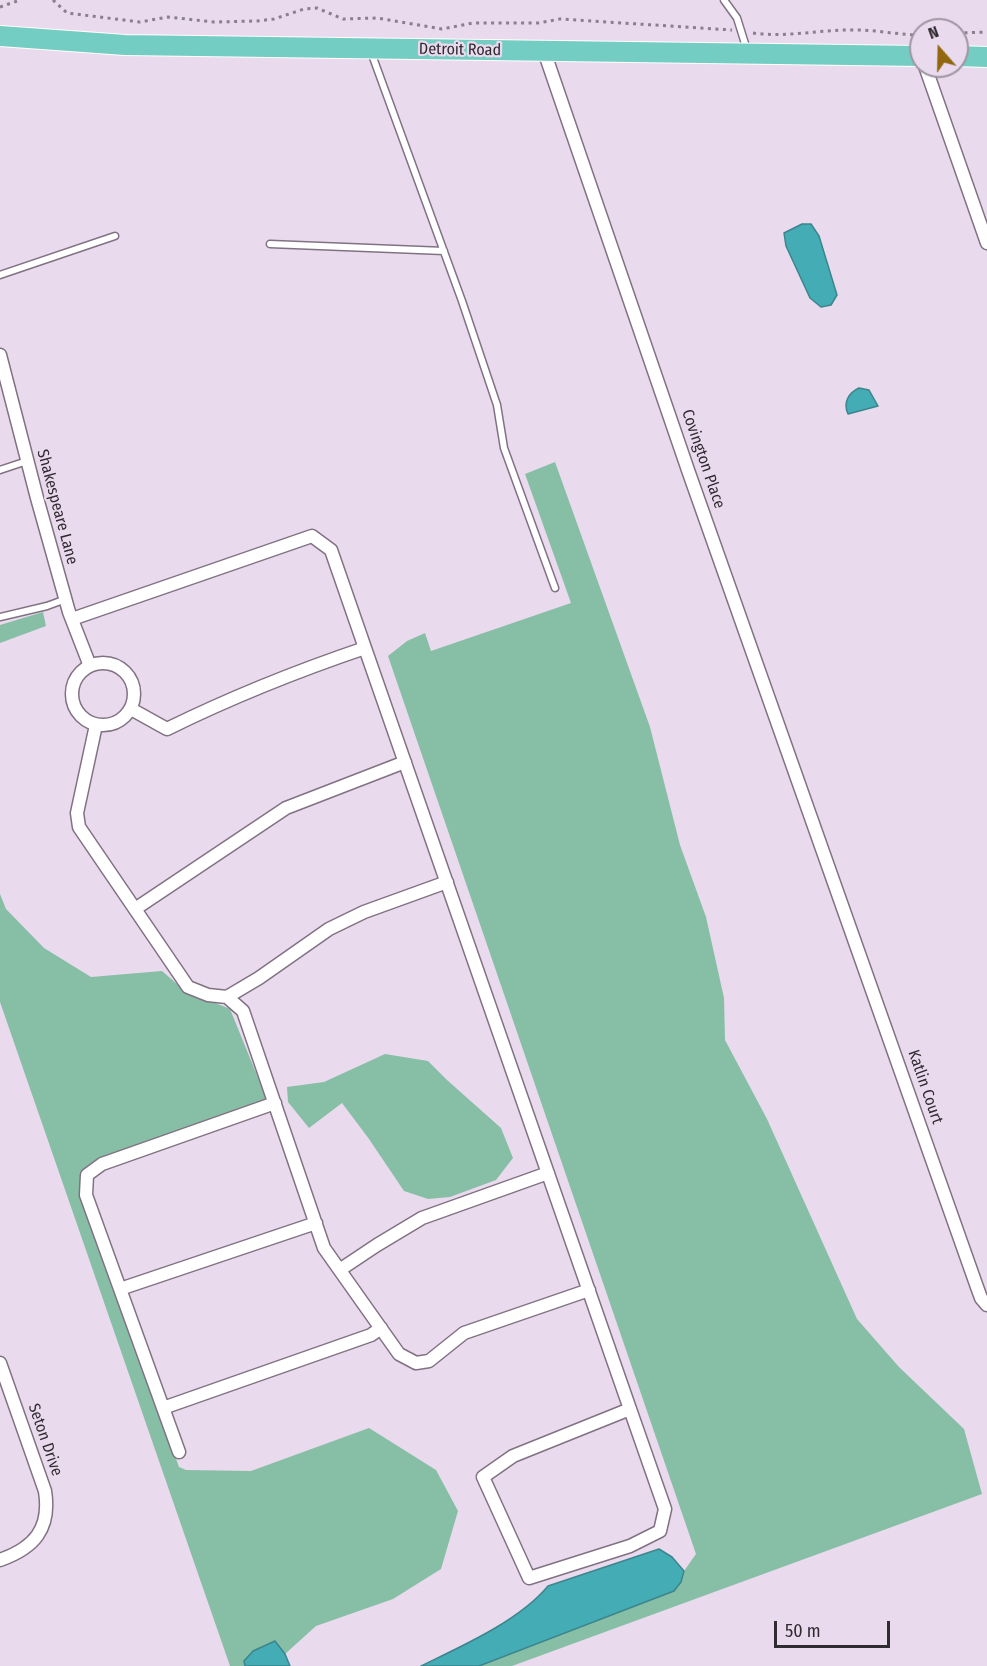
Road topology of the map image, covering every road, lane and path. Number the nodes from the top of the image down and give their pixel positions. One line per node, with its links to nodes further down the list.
1 (20, 0): 4 (path)
2 (53, 0): 5 (path)
3 (724, 0): 5 (lane)
4 (0, 6)
5 (742, 32): 8 (path); 12 (lane)
6 (987, 32): 7 (path)
7 (969, 33)
8 (909, 35)
9 (0, 36): 10 (main road, Detroit Road)
10 (370, 48): 11 (main road, Detroit Road); 20 (lane)
11 (544, 51): 12 (main road, Detroit Road); 34 (street, Covington Place)
12 (748, 54): 13 (main road, Detroit Road)
13 (909, 56)
14 (969, 57): 15 (main road)
15 (987, 57)
16 (929, 78): 18 (street)
17 (115, 236): 21 (lane)
18 (987, 243)
19 (270, 244): 20 (lane)
20 (444, 251): 25 (lane)
21 (0, 275)
22 (0, 356): 23 (street, Shakespeare Lane)
23 (27, 461): 24 (lane); 26 (street, Shakespeare Lane)
24 (0, 470)
25 (555, 588)
26 (66, 599): 27 (lane); 28 (street, Shakespeare Lane)
27 (0, 617)
28 (72, 619): 29 (street); 30 (street, Shakespeare Lane)
29 (365, 648): 31 (street); 33 (street)
30 (90, 666): 31 (street); 32 (street)
31 (131, 709): 32 (street)
32 (96, 725): 36 (street)
33 (405, 762): 35 (street); 36 (street)
34 (833, 878): 44 (street, Katlin Court)
35 (447, 882): 37 (street); 39 (street)
36 (135, 909): 37 (street)
37 (226, 997): 38 (street)
38 (275, 1103): 40 (street); 42 (street)
39 (548, 1173): 41 (street); 43 (street)
40 (316, 1223): 41 (street); 42 (street)
41 (341, 1269): 45 (street)
42 (120, 1289): 47 (street)
43 (589, 1290): 45 (street); 48 (street)
44 (987, 1305)
45 (381, 1328): 47 (street)
46 (0, 1363): 50 (street, Seton Drive)
47 (163, 1408): 49 (street)
48 (630, 1409): 48 (street)
49 (179, 1452)
50 (0, 1560)

